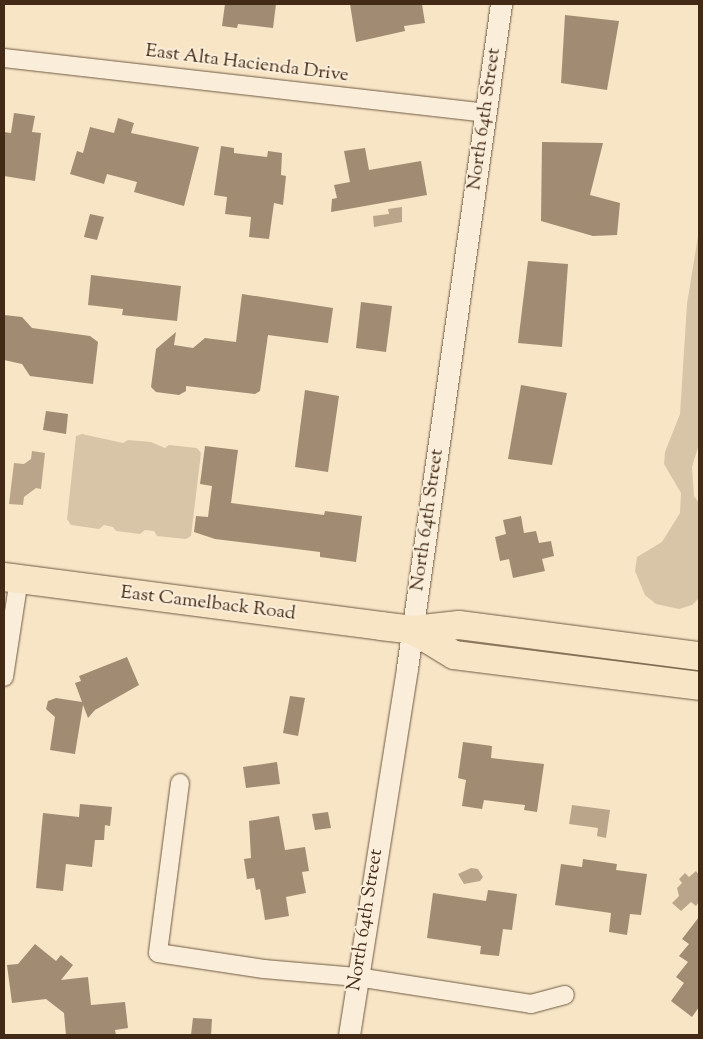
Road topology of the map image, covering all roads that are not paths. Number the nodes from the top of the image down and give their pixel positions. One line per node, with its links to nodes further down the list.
1 (502, 4): 3 (street, North 64th Street)
2 (4, 58): 3 (street, East Alta Hacienda Drive)
3 (485, 113): 5 (street, North 64th Street)
4 (11, 578): 5 (main road, East Camelback Road); 7 (street)
5 (413, 630): 6 (main road, East Camelback Road); 8 (main road, East Camelback Road); 10 (street, North 64th Street)
6 (699, 656)
7 (4, 677)
8 (699, 686)
9 (180, 783): 10 (street)
10 (357, 977): 11 (street); 12 (street, North 64th Street)
11 (565, 995)
12 (349, 1035)

